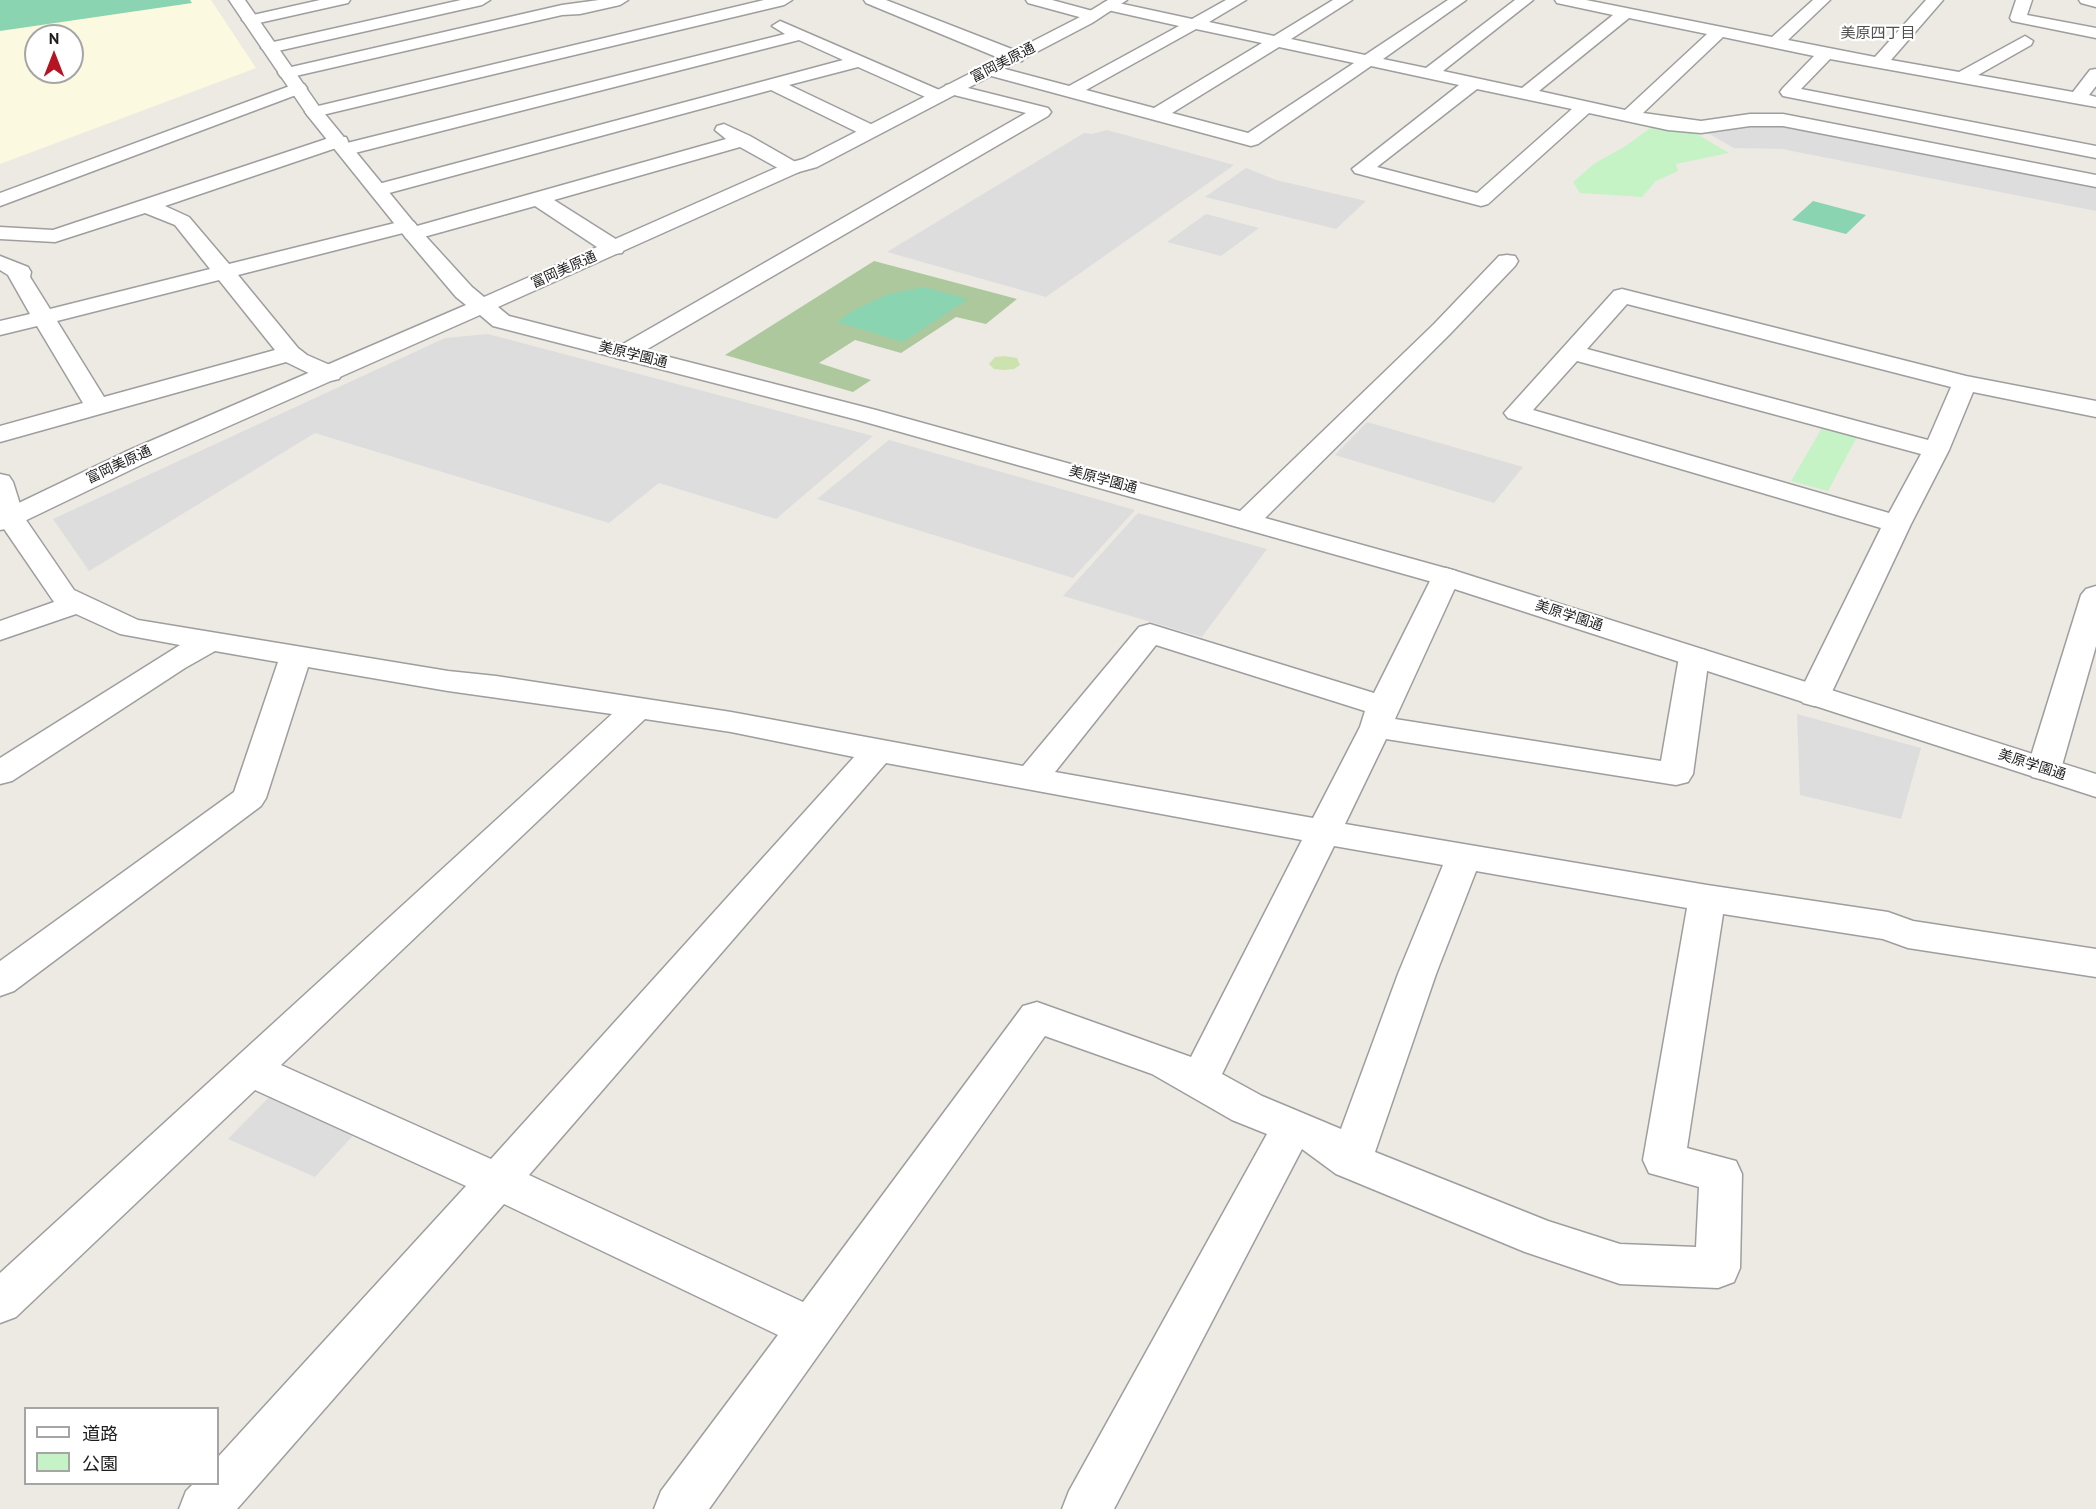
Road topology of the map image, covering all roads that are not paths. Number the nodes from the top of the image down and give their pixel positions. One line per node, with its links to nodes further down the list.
1 (342, 0): 20 (street)
2 (482, 0): 30 (street)
3 (544, 0): 21 (street)
4 (620, 0): 21 (street)
5 (784, 0): 22 (street)
6 (872, 0): 33 (street)
7 (1034, 0): 18 (street)
8 (1238, 0): 23 (street)
9 (1344, 0): 28 (street)
10 (1458, 0): 35 (street)
11 (1525, 0): 39 (street)
12 (1563, 0): 19 (street)
13 (1822, 0): 29 (street)
14 (1935, 0): 36 (street)
15 (2087, 0): 17 (street)
16 (2019, 2): 25 (street)
17 (2096, 2)
18 (1107, 8): 23 (street); 33 (street, 富岡美原通)
19 (1627, 8): 24 (street); 47 (street)
20 (244, 10): 30 (street, 美原学園通)
21 (562, 10): 42 (street)
22 (743, 10): 26 (street); 31 (street)
23 (1192, 25): 28 (street); 46 (street)
24 (1719, 32): 29 (street); 54 (street)
25 (2096, 33)
26 (801, 35): 34 (street); 41 (street)
27 (2025, 41): 40 (street)
28 (1276, 42): 35 (street); 53 (street)
29 (1775, 43): 32 (street)
30 (269, 48): 42 (street, 美原学園通)
31 (574, 50): 41 (street); 52 (street)
32 (1826, 53): 36 (street); 58 (street)
33 (1016, 57): 37 (street, 富岡美原通)
34 (859, 61): 43 (street); 45 (street)
35 (1365, 62): 39 (street); 53 (street)
36 (1879, 63): 40 (street)
37 (990, 70): 45 (street, 富岡美原通); 46 (street)
38 (2096, 74): 48 (street)
39 (1428, 75): 44 (street)
40 (1961, 78): 48 (street)
41 (628, 79): 51 (street); 57 (street)
42 (292, 81): 52 (street, 美原学園通); 63 (street)
43 (773, 84): 51 (street); 55 (street)
44 (1472, 84): 47 (street); 50 (street)
45 (945, 92): 55 (street, 富岡美原通); 76 (street)
46 (1070, 92): 53 (street)
47 (1525, 94): 50 (street)
48 (2077, 99): 49 (street)
49 (2096, 102)
50 (1585, 106): 54 (street)
51 (683, 108): 56 (street); 61 (street)
52 (314, 112): 57 (street, 美原学園通)
53 (1156, 115)
54 (1629, 116): 60 (street)
55 (870, 131): 59 (street, 富岡美原通)
56 (743, 140): 59 (street); 62 (street)
57 (343, 145): 61 (street, 美原学園通); 64 (street)
58 (2096, 152)
59 (792, 168): 67 (street, 富岡美原通)
60 (2096, 181)
61 (378, 190): 65 (street, 美原学園通)
62 (537, 198): 65 (street); 67 (street)
63 (0, 200)
64 (147, 206): 66 (street); 70 (street)
65 (410, 230): 70 (street); 71 (street, 美原学園通)
66 (0, 232)
67 (614, 248): 71 (street, 富岡美原通)
68 (1507, 261): 85 (street)
69 (0, 262): 72 (street)
70 (224, 272): 72 (street); 75 (street)
71 (482, 306): 76 (street, 美原学園通); 77 (street, 富岡美原通)
72 (43, 318): 73 (street); 79 (street)
73 (0, 328)
74 (1571, 352): 78 (street); 82 (street); 86 (street)
75 (290, 353): 77 (street); 79 (street)
76 (624, 353): 85 (street, 美原学園通)
77 (330, 374): 84 (street, 富岡美原通)
78 (1965, 383): 80 (street); 82 (street)
79 (98, 407): 81 (street)
80 (2096, 410)
81 (0, 434)
82 (1936, 450): 86 (street)
83 (0, 482): 84 (street)
84 (5, 519): 89 (street)
85 (1247, 520): 87 (street, 美原学園通)
86 (1897, 524): 94 (street)
87 (1446, 577): 93 (street, 美原学園通); 96 (street)
88 (2096, 595): 99 (street)
89 (77, 604): 90 (street); 91 (street)
90 (0, 631)
91 (211, 641): 92 (street); 97 (street)
92 (296, 655): 95 (street); 107 (street)
93 (1694, 657): 94 (street, 美原学園通); 96 (street)
94 (1814, 696): 99 (street, 美原学園通)
95 (638, 708): 98 (street); 108 (street)
96 (1379, 717): 101 (street); 103 (street)
97 (14, 749): 100 (street)
98 (878, 752): 101 (street); 112 (street)
99 (2044, 769): 102 (street, 美原学園通)
100 (0, 773)
101 (1031, 779): 103 (street)
102 (2096, 786)
103 (1323, 832): 104 (street); 109 (street)
104 (1464, 856): 105 (street); 111 (street)
105 (1707, 898): 106 (street); 111 (street)
106 (2096, 963)
107 (0, 981)
108 (251, 1070): 112 (street); 113 (street)
109 (1199, 1081): 110 (street); 114 (street)
110 (1293, 1126): 111 (street); 117 (street)
111 (1351, 1161)
112 (498, 1181): 114 (street); 115 (street)
113 (0, 1302)
114 (811, 1328): 116 (street)
115 (204, 1509)
116 (679, 1509)
117 (1087, 1509)

